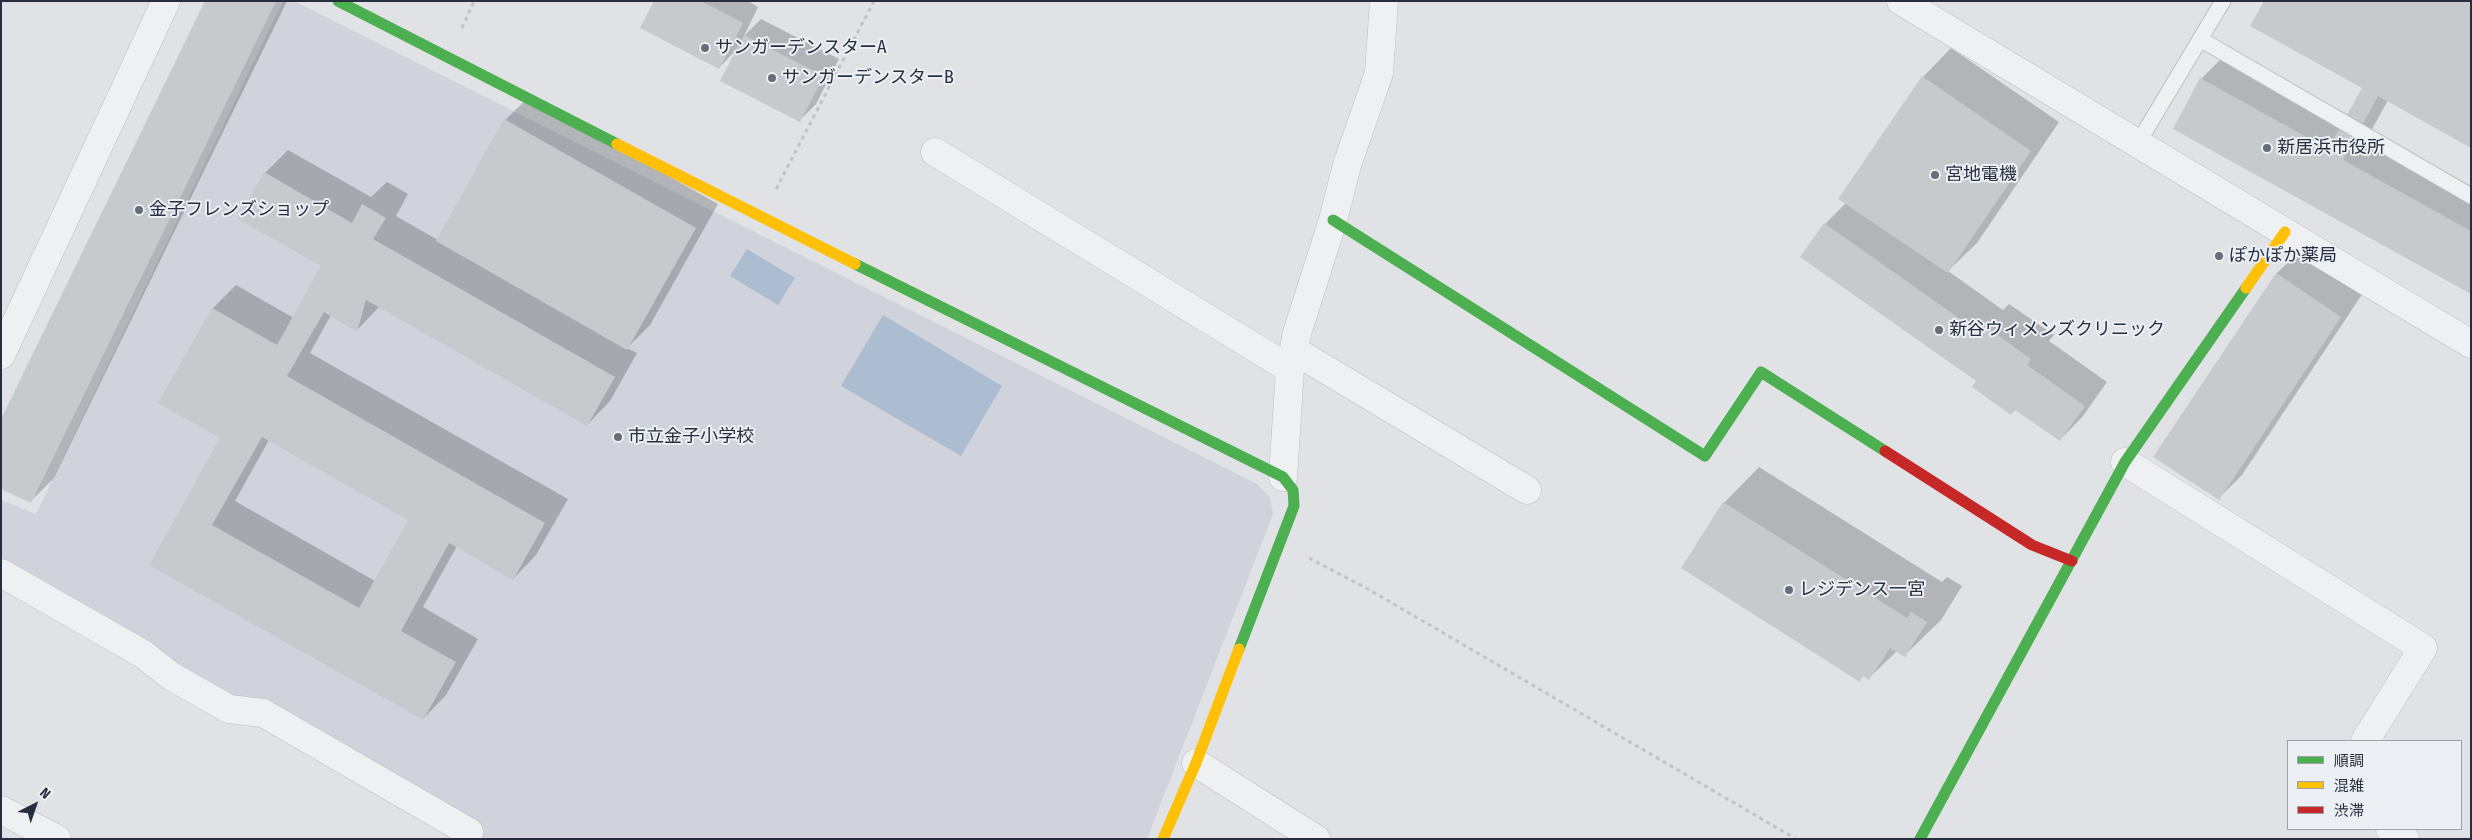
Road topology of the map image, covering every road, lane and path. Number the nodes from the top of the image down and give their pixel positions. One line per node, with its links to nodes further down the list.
1 (166, 1): 15 (street)
2 (338, 1): 11 (street)
3 (874, 1): 11 (path)
4 (1384, 1): 12 (street)
5 (1901, 1): 8 (street)
6 (2222, 1): 7 (lane)
7 (2200, 39): 8 (lane); 10 (lane)
8 (2138, 143): 13 (street)
9 (935, 152): 16 (street)
10 (2471, 196)
11 (762, 218): 18 (street)
12 (1333, 220): 16 (street); 21 (street)
13 (2285, 232): 14 (street); 17 (street)
14 (2471, 344)
15 (1, 356)
16 (1292, 360): 18 (street); 19 (street)
17 (2125, 462): 21 (street); 23 (street)
18 (1283, 477): 20 (street)
19 (1527, 490)
20 (1279, 543): 24 (street); 31 (path)
21 (2072, 561): 32 (street)
22 (1, 573): 28 (street)
23 (2366, 740)
24 (1196, 763): 29 (street); 30 (street)
25 (1, 810): 27 (street)
26 (2392, 830): 33 (street)
27 (57, 839)
28 (466, 839)
29 (1164, 839)
30 (1316, 839)
31 (1796, 839)
32 (1920, 839)
33 (2405, 839)

